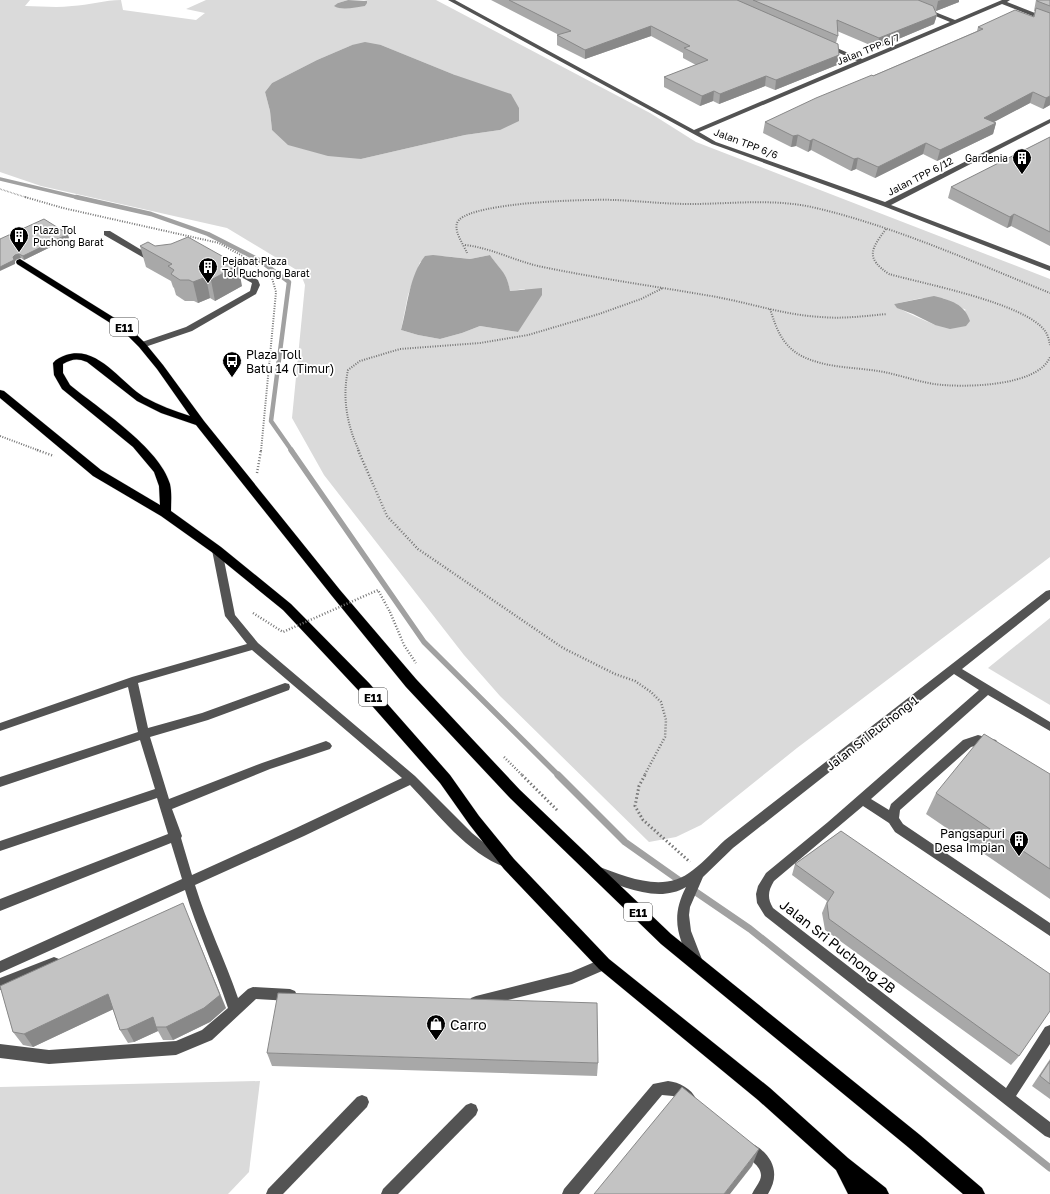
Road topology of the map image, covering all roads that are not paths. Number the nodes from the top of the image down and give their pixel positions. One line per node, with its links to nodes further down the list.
1 (452, 0): 9 (street, Jalan TPP 6/6)
2 (900, 0): 5 (street)
3 (1004, 1): 4 (street, Jalan TPP 6/7); 5 (street, Jalan TPP 6/7)
4 (1050, 21)
5 (955, 22): 7 (street, Jalan TPP 6/7)
6 (820, 43): 7 (street)
7 (862, 61): 9 (street, Jalan TPP 6/7)
8 (1050, 121): 10 (street, Jalan TPP 6/12)
9 (694, 132): 10 (street, Jalan TPP 6/6)
10 (885, 206): 15 (street, Jalan TPP 6/6)
11 (107, 233): 14 (street)
12 (20, 262): 16 (highway, E11)
13 (221, 262): 16 (street)
14 (160, 263)
15 (1050, 269)
16 (142, 345): 18 (highway, E11)
17 (0, 392): 19 (highway, E11)
18 (200, 423): 19 (highway); 43 (highway, E11)
19 (165, 513): 20 (highway, E11)
20 (217, 550): 22 (street); 42 (highway, E11)
21 (1050, 594): 23 (street, Jalan Sri Puchong 1)
22 (254, 646): 24 (street); 32 (street)
23 (954, 669): 26 (street); 44 (street, Jalan Sri Puchong 1)
24 (132, 681): 27 (street); 29 (street)
25 (284, 687): 29 (street)
26 (987, 689): 28 (street); 35 (street, Jalan Sri Puchong 2B)
27 (0, 727)
28 (1050, 728)
29 (144, 734): 33 (street); 34 (street)
30 (326, 746): 36 (street)
31 (1004, 748): 37 (street)
32 (410, 779): 42 (street); 45 (street)
33 (0, 782)
34 (161, 792): 36 (street); 41 (street)
35 (862, 799): 37 (street); 38 (street, Jalan Sri Puchong 2B)
36 (166, 806): 40 (street)
37 (893, 819): 49 (street)
38 (832, 826): 39 (street); 60 (street, Jalan Sri Puchong 2B)
39 (845, 835)
40 (176, 836): 45 (street); 46 (street)
41 (0, 846)
42 (509, 864): 51 (highway, E11)
43 (593, 869): 44 (street, Jalan Sri Puchong 1); 52 (highway, E11)
44 (696, 877): 52 (street, Jalan Sri Puchong 1)
45 (189, 882): 47 (street); 53 (street)
46 (0, 905)
47 (196, 907): 48 (street); 57 (street)
48 (181, 913)
49 (1050, 930)
50 (63, 959): 54 (street)
51 (604, 964): 56 (street); 66 (highway, E11)
52 (699, 966): 73 (highway, E11)
53 (0, 967)
54 (0, 984)
55 (300, 995): 57 (street)
56 (464, 1002)
57 (235, 1010): 59 (street)
58 (1050, 1032): 60 (street)
59 (0, 1051)
60 (1007, 1098): 64 (street, Jalan Sri Puchong 2B)
61 (362, 1102): 68 (street)
62 (471, 1110): 69 (street)
63 (701, 1110): 70 (street)
64 (1050, 1131)
65 (736, 1139): 67 (street)
66 (842, 1164): 71 (highway); 72 (highway, E11)
67 (763, 1189)
68 (273, 1194)
69 (388, 1194)
70 (569, 1194)
71 (858, 1194)
72 (880, 1194)
73 (976, 1194)

